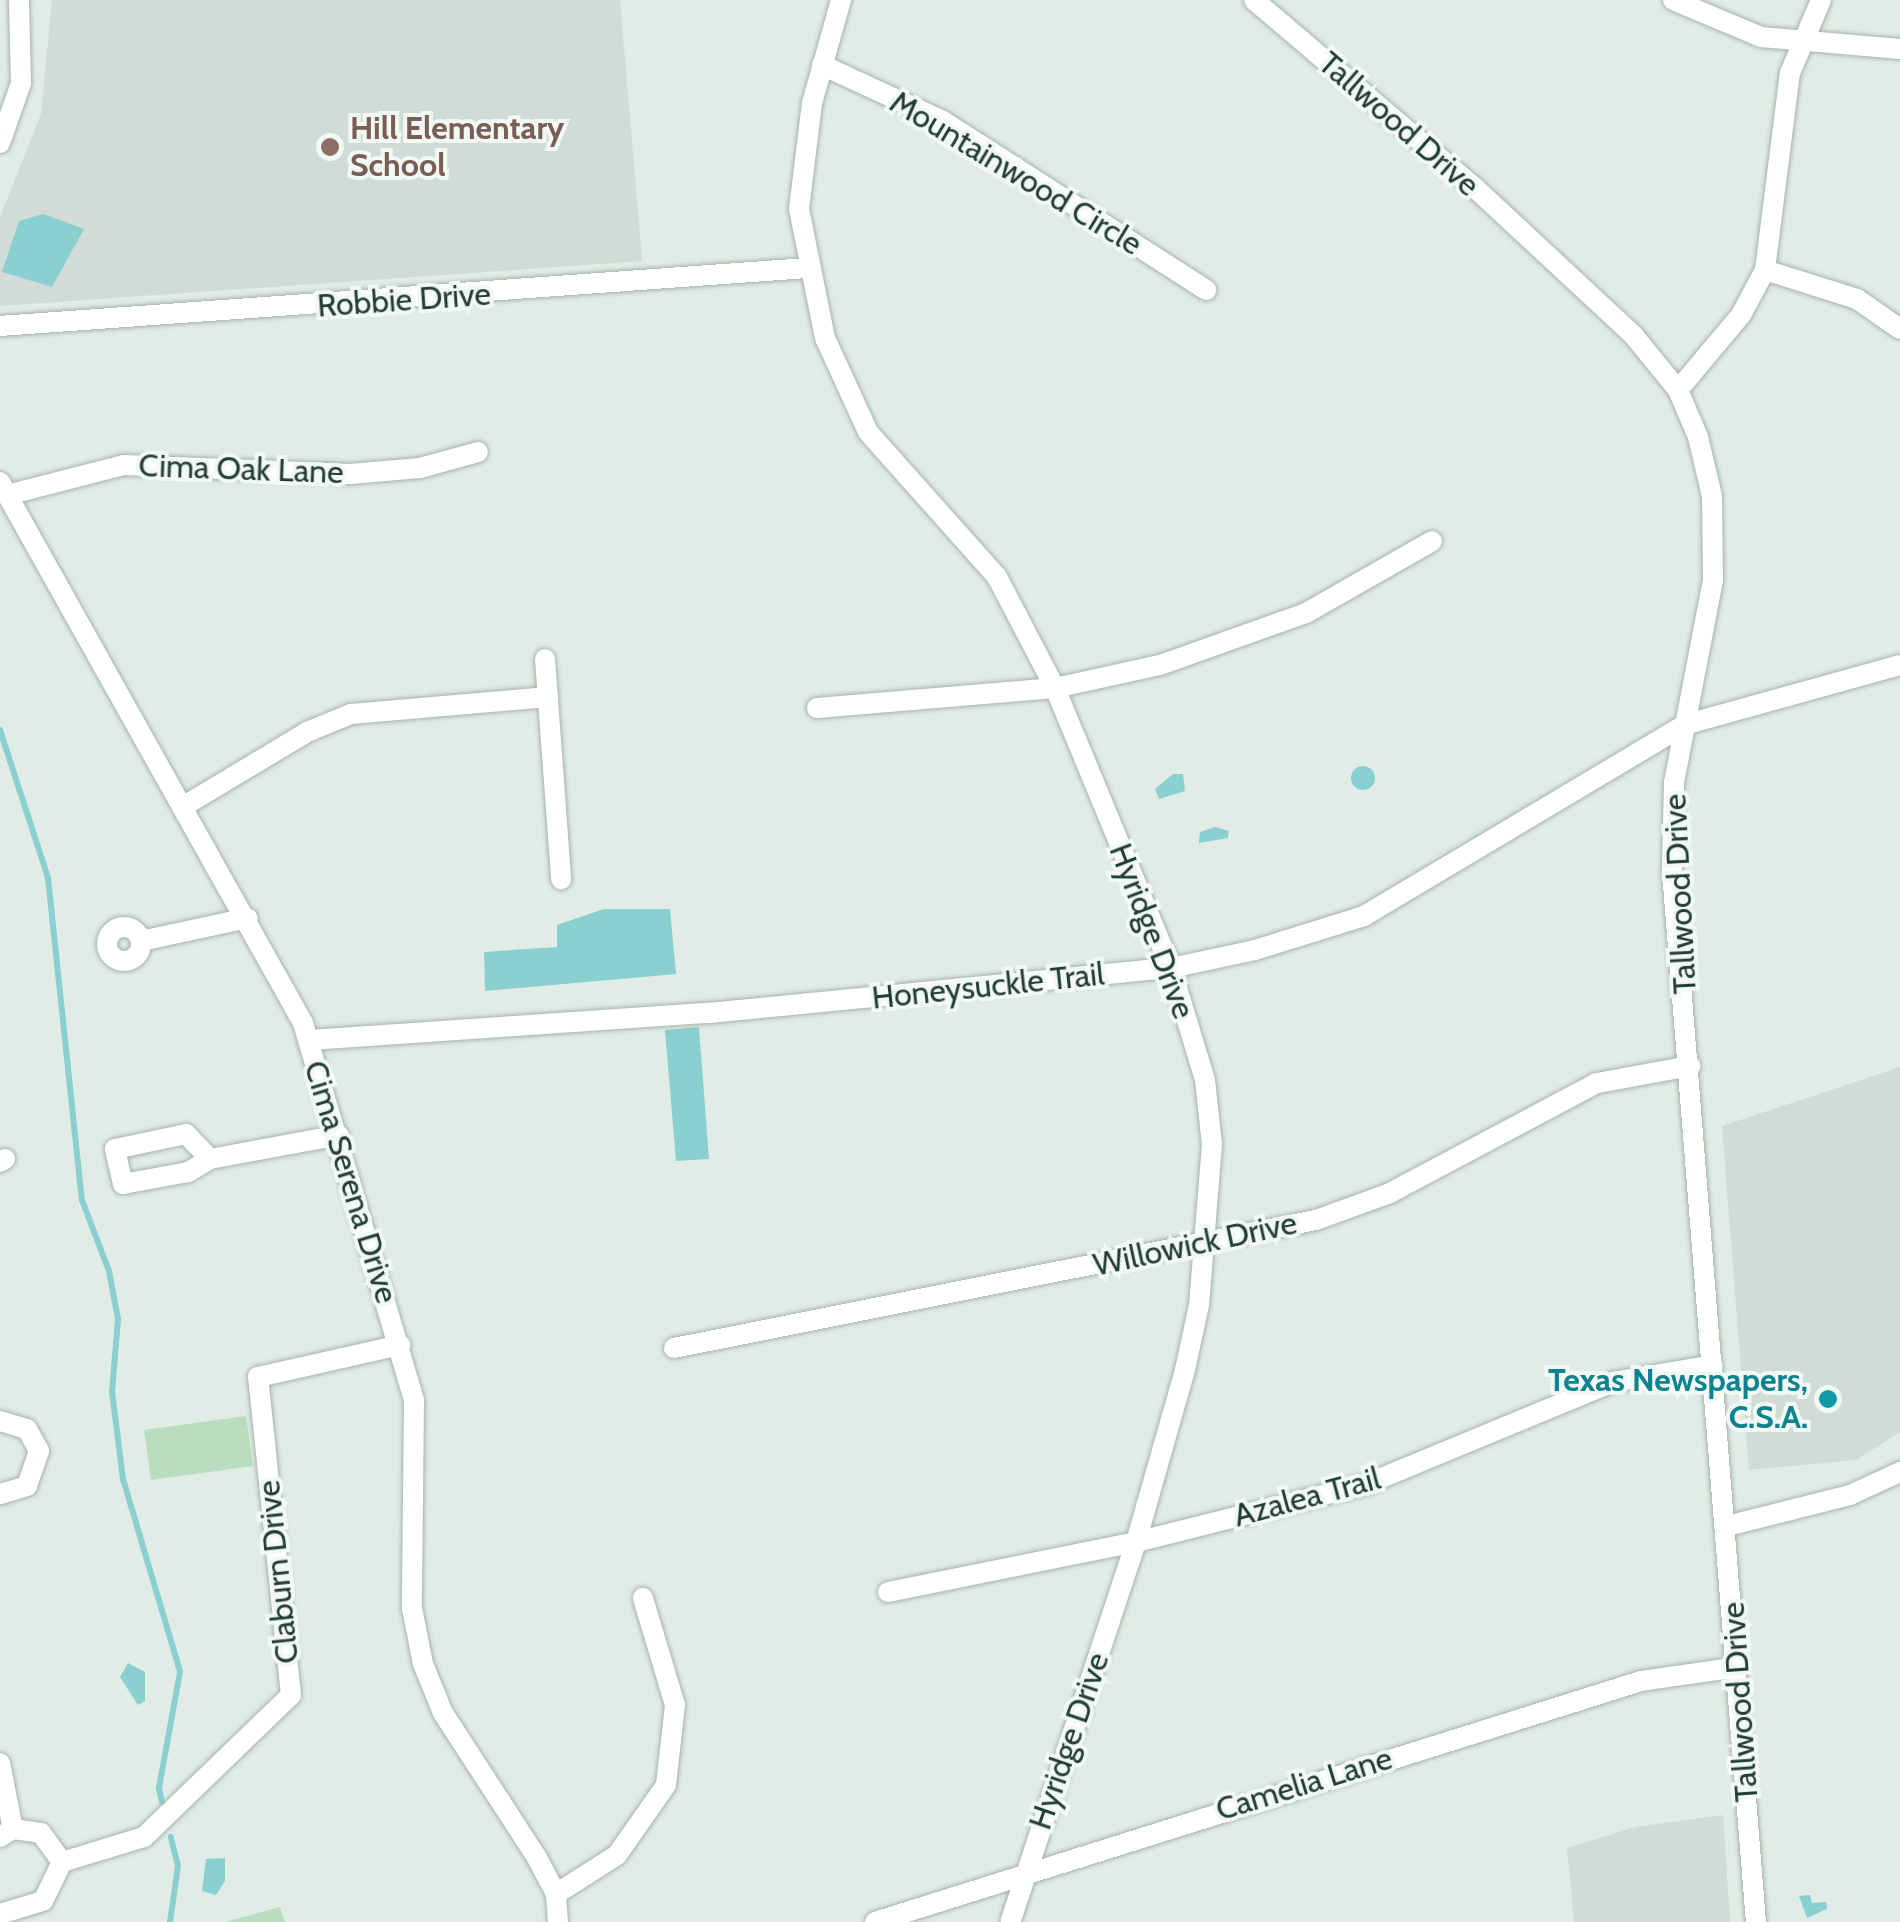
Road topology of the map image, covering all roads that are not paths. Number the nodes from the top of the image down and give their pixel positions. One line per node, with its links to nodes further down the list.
1 (19, 0): 9 (street)
2 (841, 0): 8 (street, Hyridge Drive)
3 (1254, 0): 15 (street, Tallwood Drive)
4 (1673, 0): 6 (street)
5 (1821, 0): 6 (street)
6 (1799, 42): 7 (street); 11 (street)
7 (1900, 50)
8 (822, 64): 10 (street, Hyridge Drive); 12 (street, Mountainwood Circle)
9 (3, 128)
10 (807, 268): 13 (street, Robbie Drive); 21 (street, Hyridge Drive)
11 (1765, 270): 14 (street); 15 (street)
12 (1206, 290)
13 (0, 326)
14 (1900, 329)
15 (1678, 390): 24 (street, Tallwood Drive)
16 (478, 452): 17 (street, Cima Oak Lane)
17 (3, 488): 25 (street, Cima Serena Drive)
18 (1432, 542): 21 (street)
19 (545, 659): 22 (street)
20 (1900, 665): 24 (street, Honeysuckle Trail)
21 (1055, 688): 23 (street); 29 (street, Hyridge Drive)
22 (548, 697): 25 (street); 26 (street)
23 (817, 708)
24 (1684, 726): 29 (street, Honeysuckle Trail); 31 (street, Tallwood Drive)
25 (184, 806): 27 (street, Cima Serena Drive)
26 (561, 879)
27 (248, 918): 28 (street); 30 (street, Cima Serena Drive)
28 (141, 941)
29 (1171, 968): 30 (street, Honeysuckle Trail); 34 (street, Hyridge Drive)
30 (309, 1040): 32 (street, Cima Serena Drive)
31 (1690, 1066): 34 (street, Willowick Drive); 37 (street, Tallwood Drive)
32 (339, 1135): 33 (street); 35 (street, Cima Serena Drive)
33 (210, 1159)
34 (1206, 1243): 36 (street, Willowick Drive); 42 (street, Hyridge Drive)
35 (400, 1345): 48 (street, Claburn Drive); 50 (street, Cima Serena Drive)
36 (674, 1348)
37 (1713, 1365): 41 (street, Tallwood Drive); 42 (street, Azalea Trail)
38 (0, 1421): 40 (street)
39 (1900, 1472): 41 (street)
40 (0, 1494)
41 (1727, 1526): 45 (street, Tallwood Drive)
42 (1136, 1542): 43 (street, Azalea Trail); 49 (street, Hyridge Drive)
43 (888, 1592)
44 (644, 1598): 50 (street)
45 (1738, 1667): 49 (street, Camelia Lane); 55 (street, Tallwood Drive)
46 (0, 1763): 47 (street)
47 (6, 1833): 48 (street)
48 (69, 1861): 51 (street)
49 (1025, 1872): 53 (street, Camelia Lane); 54 (street, Hyridge Drive)
50 (556, 1894): 52 (street, Cima Serena Drive)
51 (0, 1914)
52 (558, 1922)
53 (874, 1922)
54 (1010, 1922)
55 (1756, 1922)

